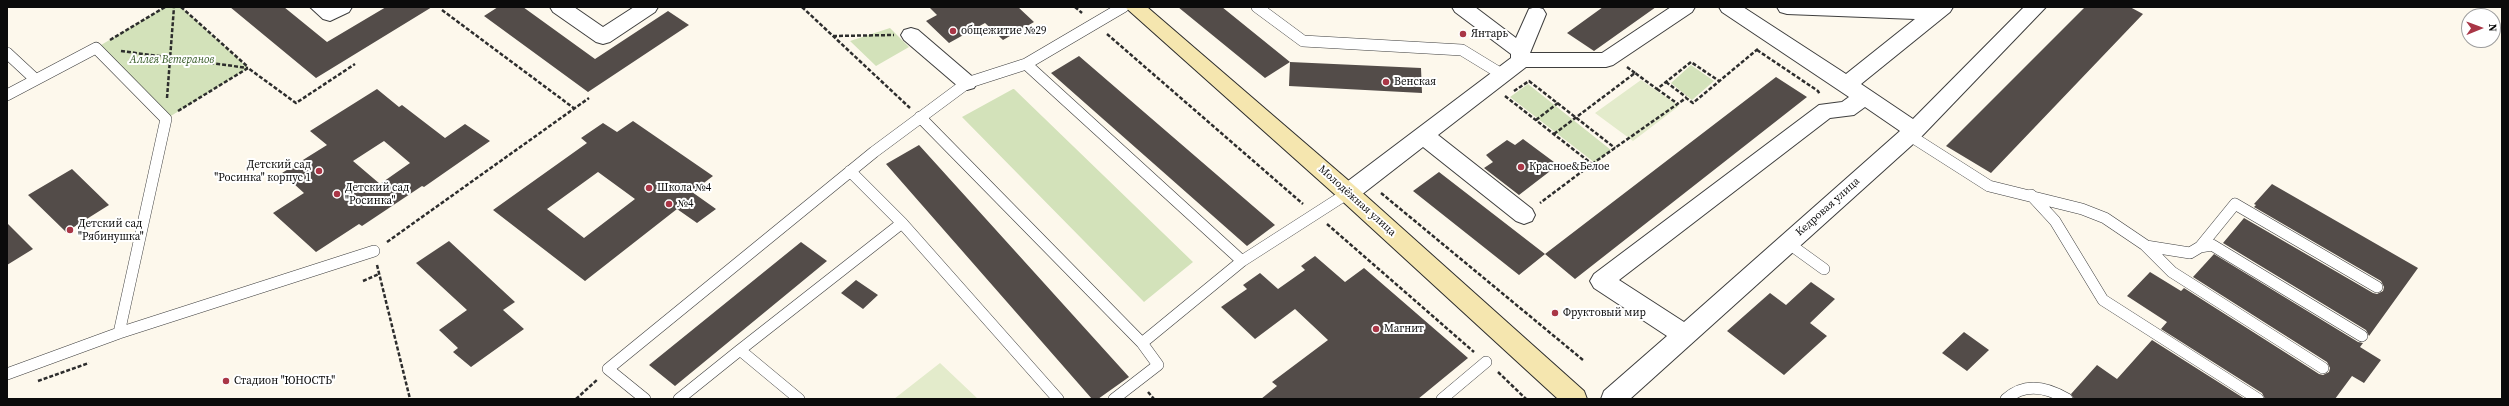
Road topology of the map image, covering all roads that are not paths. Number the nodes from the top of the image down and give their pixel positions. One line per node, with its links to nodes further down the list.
1 (320, 7): 2 (street)
2 (342, 7)
3 (560, 7): 4 (street)
4 (648, 7)
5 (1123, 7): 18 (lane)
6 (1135, 7): 28 (street, Молодёжная улица)
7 (1257, 7): 21 (lane)
8 (1462, 7): 17 (street)
9 (1685, 7): 17 (street)
10 (1728, 7): 22 (street)
11 (1787, 7): 13 (street)
12 (2036, 7): 25 (street, Кедровая улица)
13 (1939, 10): 22 (street)
14 (1536, 14): 17 (street)
15 (911, 35): 20 (street)
16 (7, 53): 19 (lane)
17 (1521, 56): 21 (street)
18 (1026, 64): 20 (lane); 36 (lane)
19 (34, 79): 23 (lane); 39 (lane)
20 (967, 83): 24 (lane)
21 (1500, 86): 26 (street)
22 (1855, 90): 25 (street); 40 (street)
23 (7, 95)
24 (920, 117): 27 (lane); 42 (lane)
25 (1912, 132): 29 (lane); 32 (street, Кедровая улица)
26 (1424, 136): 28 (street); 30 (street)
27 (850, 171): 31 (lane); 47 (lane)
28 (1348, 193): 36 (lane); 53 (street, Молодёжная улица)
29 (2030, 194): 33 (lane); 57 (lane)
30 (1524, 215)
31 (902, 224): 43 (lane); 50 (lane)
32 (1788, 243): 37 (lane); 40 (street, Кедровая улица)
33 (2145, 246): 34 (lane); 45 (lane)
34 (2200, 247): 38 (lane); 41 (lane)
35 (374, 251): 39 (lane)
36 (1242, 261): 42 (lane)
37 (1824, 269)
38 (2377, 287)
39 (119, 333): 46 (lane)
40 (1685, 335): 54 (street, Кедровая улица)
41 (2362, 336)
42 (1142, 343): 51 (lane)
43 (740, 350): 48 (lane); 49 (lane)
44 (1486, 362): 52 (lane)
45 (2323, 368)
46 (7, 374)
47 (645, 399)
48 (679, 399)
49 (799, 399)
50 (1058, 399)
51 (1114, 399)
52 (1442, 399)
53 (1575, 399)
54 (1613, 399)
55 (2006, 399): 56 (lane)
56 (2067, 399)
57 (2258, 399)

